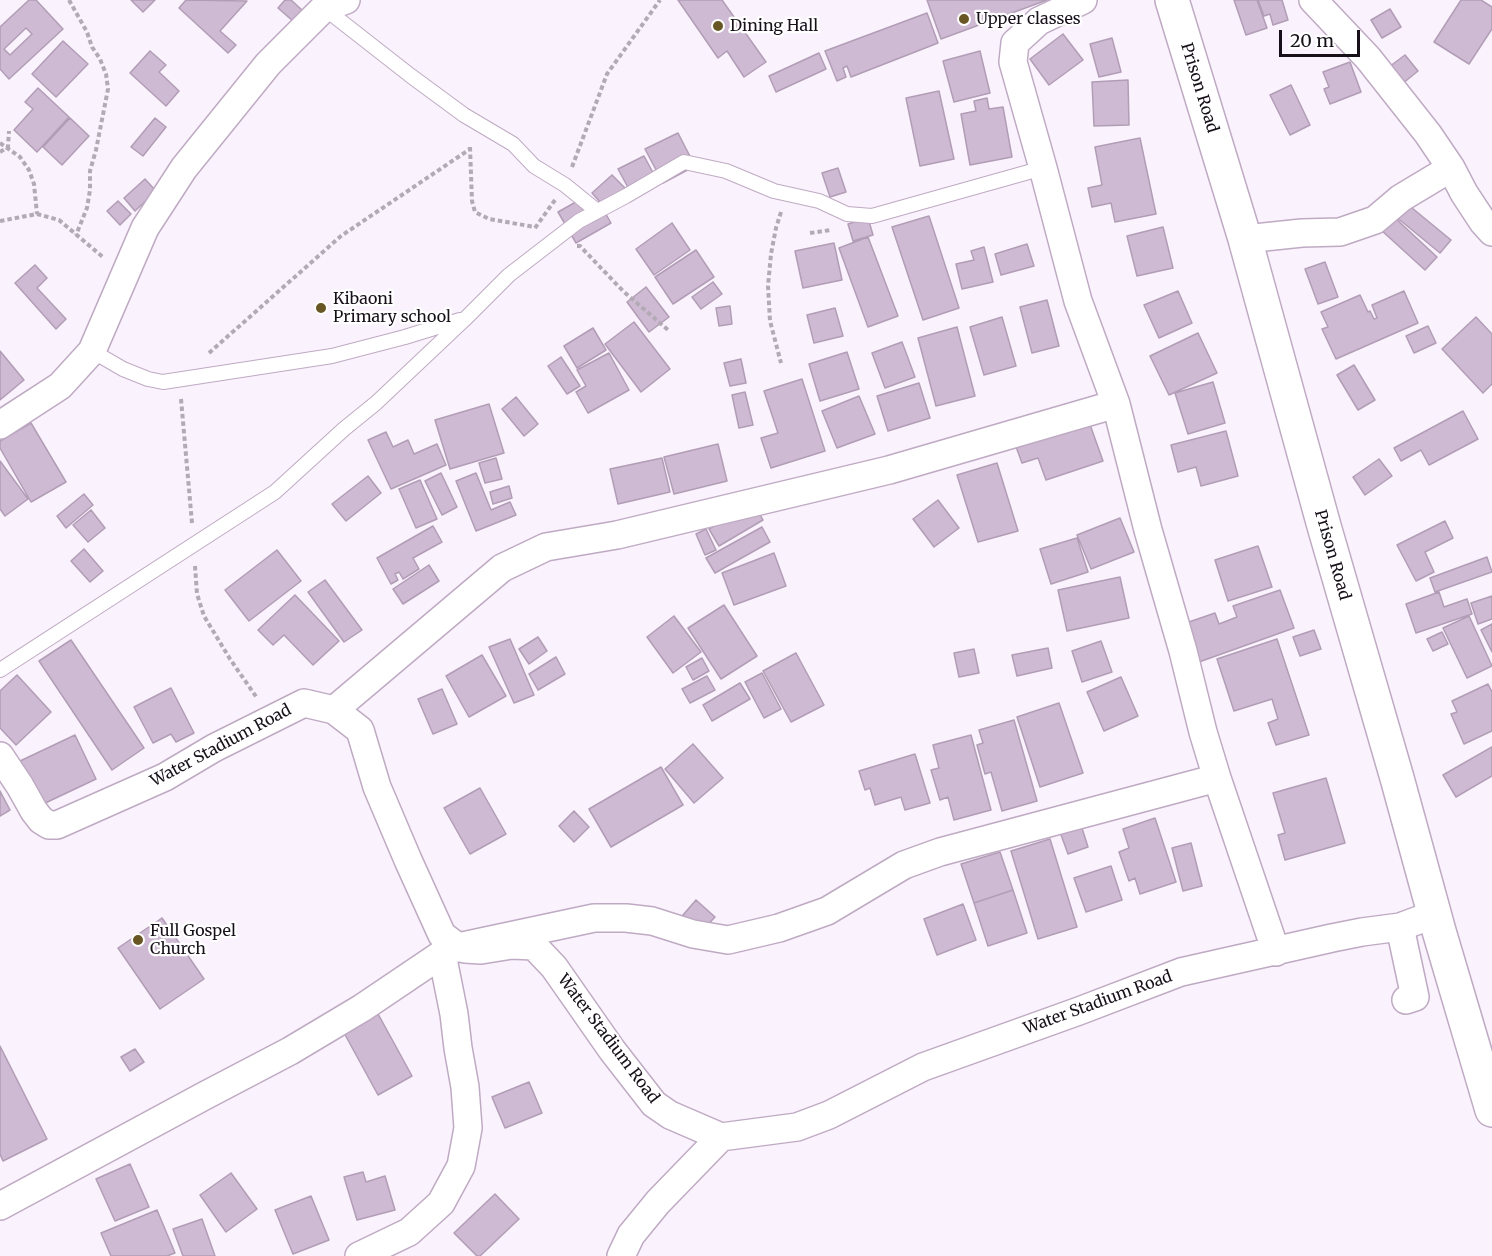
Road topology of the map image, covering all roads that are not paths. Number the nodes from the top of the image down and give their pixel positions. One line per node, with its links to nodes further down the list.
1 (1083, 0): 5 (street)
2 (1172, 0): 9 (street, Prison Road)
3 (1313, 0): 6 (street)
4 (328, 2): 7 (lane); 11 (street)
5 (1043, 168): 7 (lane); 12 (street)
6 (1451, 168): 8 (street); 9 (street)
7 (597, 211): 10 (lane)
8 (1492, 232)
9 (1245, 239): 18 (street, Prison Road)
10 (465, 319): 11 (lane); 14 (lane)
11 (92, 351): 13 (street)
12 (1116, 404): 15 (street); 17 (street)
13 (0, 424)
14 (0, 670)
15 (334, 710): 16 (street, Water Stadium Road); 20 (street, Water Stadium Road)
16 (0, 756)
17 (1217, 778): 20 (street); 21 (street)
18 (1435, 914): 19 (street, Water Stadium Road); 23 (street, Prison Road)
19 (1400, 927): 21 (street, Water Stadium Road); 22 (street)
20 (450, 950): 24 (street, Water Stadium Road); 25 (street); 26 (street)
21 (1276, 952): 24 (street, Water Stadium Road)
22 (1406, 1000)
23 (1492, 1110)
24 (721, 1137): 27 (street)
25 (0, 1206)
26 (360, 1256)
27 (621, 1256)

